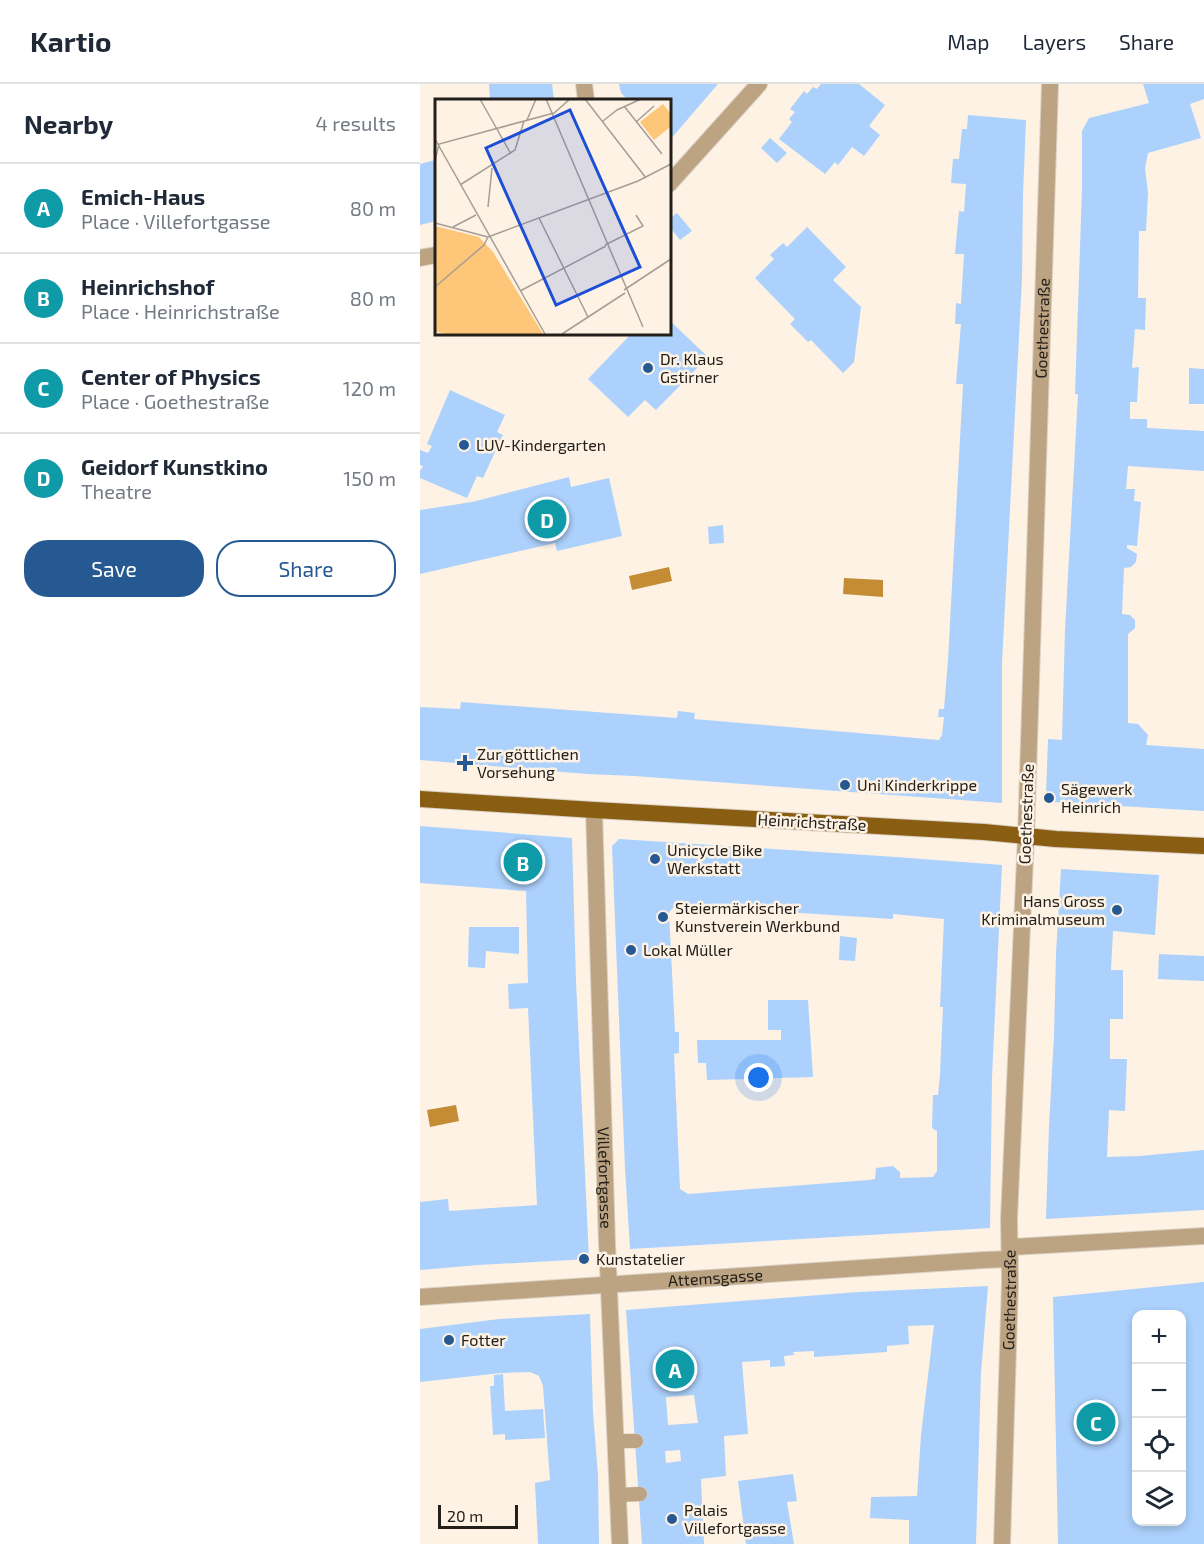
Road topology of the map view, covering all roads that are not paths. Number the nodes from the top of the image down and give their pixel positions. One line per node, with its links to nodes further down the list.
1 (584, 84): 4 (street)
2 (759, 84): 5 (street)
3 (1050, 84): 10 (street, Goethestraße)
4 (586, 99)
5 (670, 183)
6 (435, 255): 7 (street)
7 (420, 258)
8 (420, 799): 9 (main road, Heinrichstraße)
9 (594, 810): 10 (main road, Heinrichstraße); 14 (street, Villefortgasse)
10 (1026, 836): 11 (main road, Heinrichstraße); 13 (street, Goethestraße)
11 (1204, 846)
12 (1204, 1236): 13 (street, Attemsgasse)
13 (1010, 1253): 14 (street, Attemsgasse); 21 (street, Goethestraße)
14 (610, 1286): 15 (street, Attemsgasse); 16 (street, Villefortgasse)
15 (420, 1297)
16 (616, 1441): 17 (lane); 19 (street, Villefortgasse)
17 (636, 1441)
18 (639, 1494): 19 (lane)
19 (618, 1495): 20 (street, Villefortgasse)
20 (620, 1544)
21 (1002, 1544)

